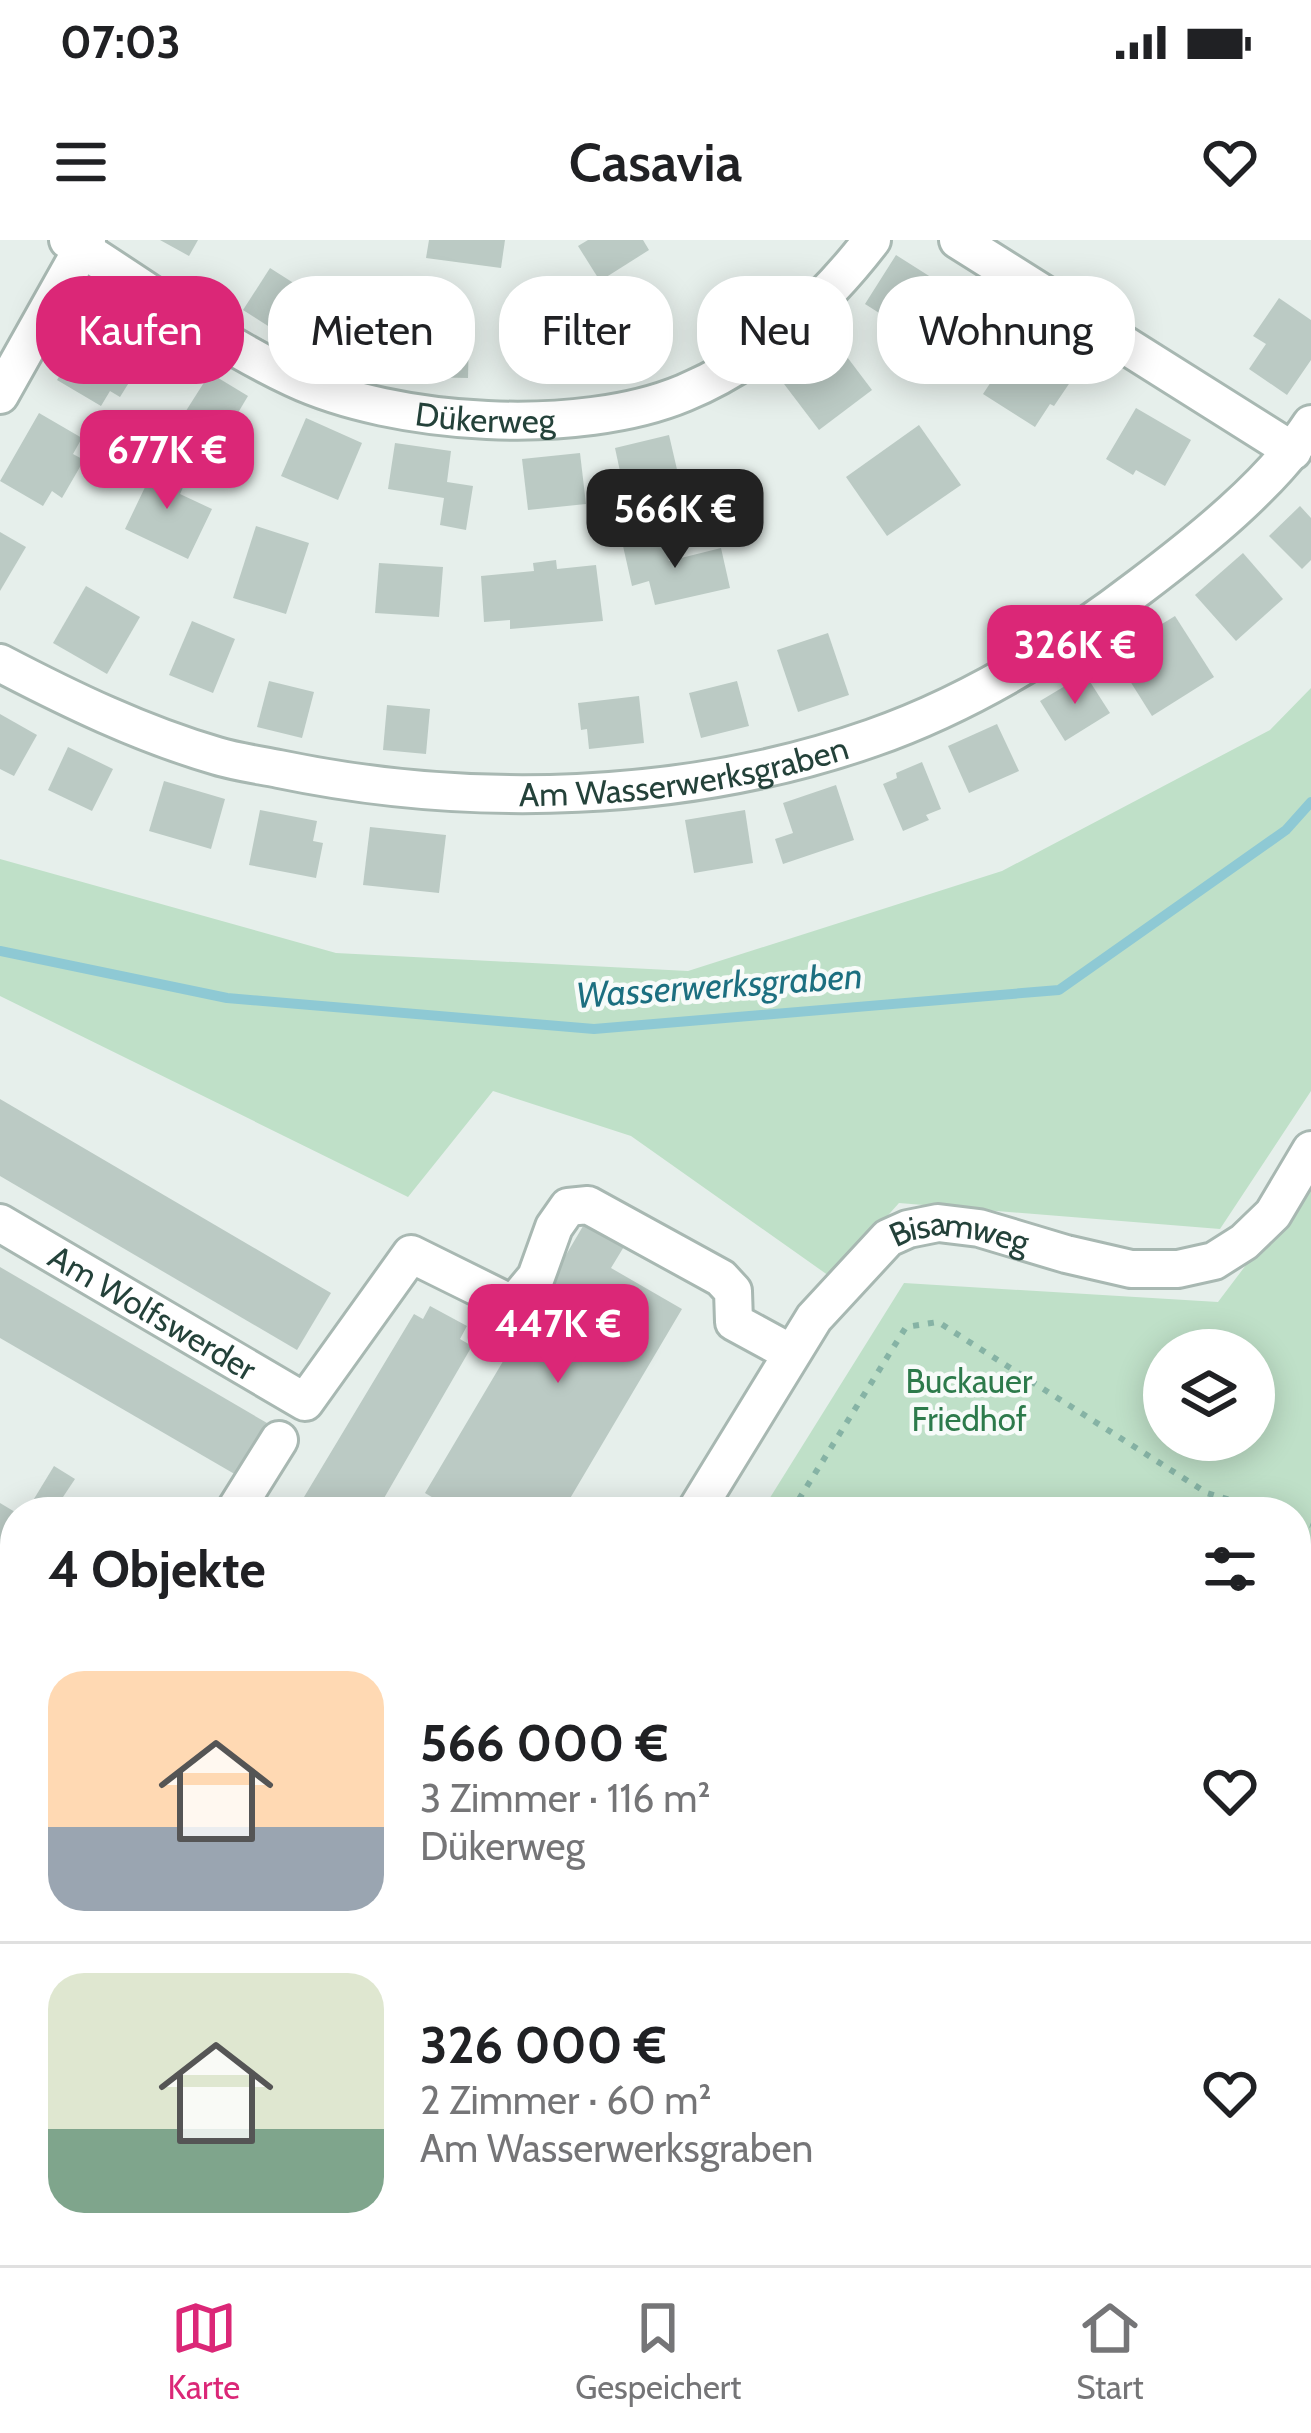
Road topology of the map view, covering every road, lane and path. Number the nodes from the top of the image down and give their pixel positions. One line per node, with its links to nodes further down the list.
1 (872, 240): 3 (street, Dükerweg)
2 (958, 240): 5 (street)
3 (79, 243): 4 (street)
4 (0, 395)
5 (1302, 437): 6 (street, Am Wasserwerksgraben)
6 (0, 663)
7 (1311, 1150): 9 (street, Bisamweg)
8 (0, 1223): 9 (street, Am Wolfswerder)
9 (791, 1352): 12 (street, Bisamweg)
10 (279, 1440): 11 (street)
11 (243, 1497)
12 (704, 1497)
13 (800, 1497): 14 (path)
14 (1220, 1497)

